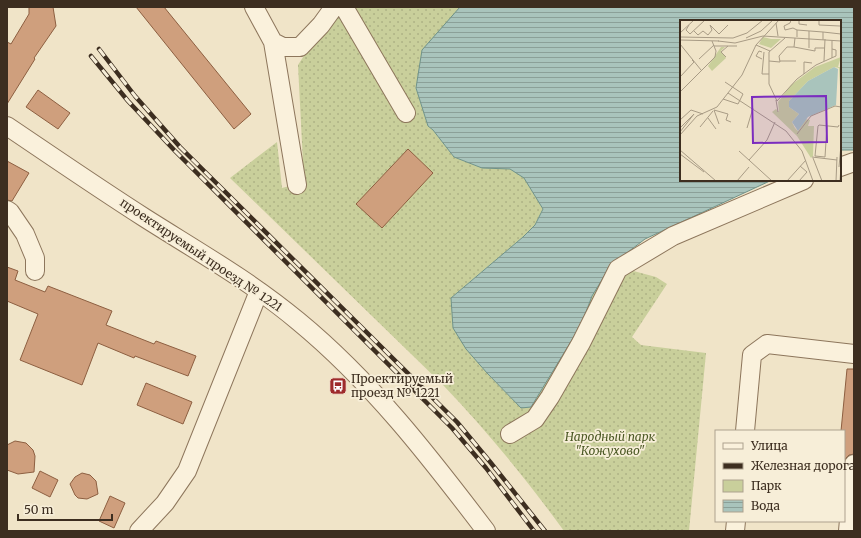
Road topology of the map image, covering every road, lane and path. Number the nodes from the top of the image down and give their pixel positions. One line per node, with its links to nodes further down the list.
1 (254, 7): 4 (street)
2 (334, 7): 4 (street)
3 (344, 7): 5 (street)
4 (272, 42): 10 (street)
5 (406, 113)
6 (7, 126): 13 (street, проектируемый проезд № 1221)
7 (854, 162): 8 (street)
8 (841, 167)
9 (802, 181): 16 (street)
10 (297, 185)
11 (7, 210): 12 (street)
12 (35, 271)
13 (259, 291): 18 (street); 19 (street, проектируемый проезд № 1221)
14 (854, 354): 15 (street)
15 (745, 430)
16 (510, 434)
17 (854, 464): 20 (street)
18 (139, 531)
19 (486, 531)
20 (848, 531)

